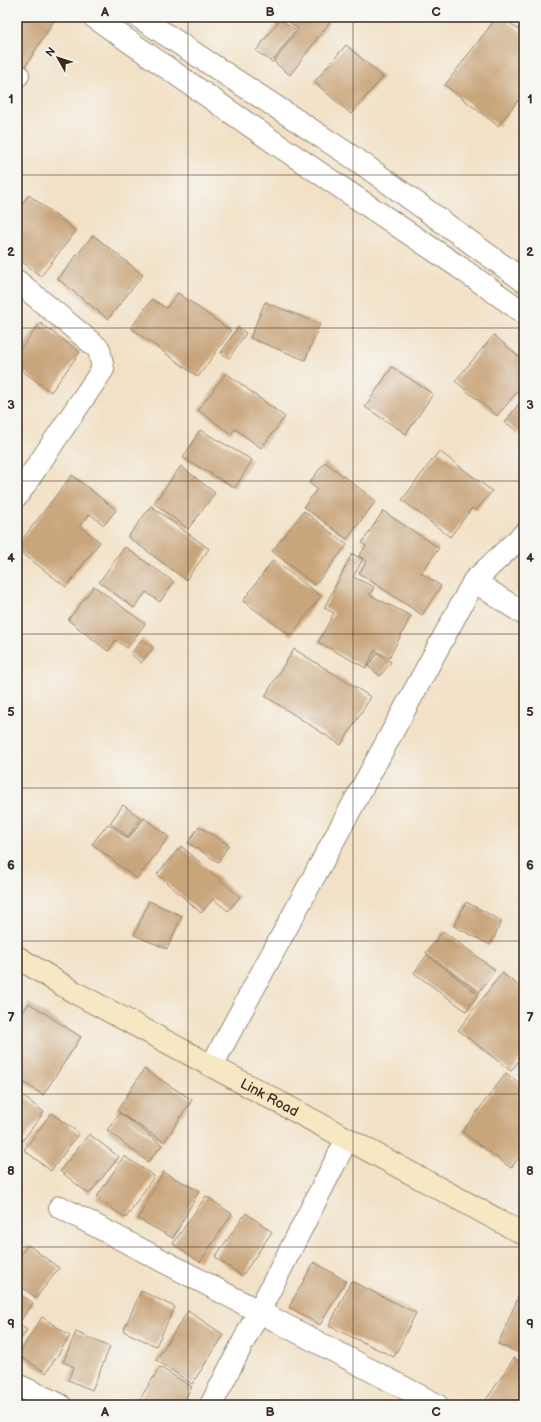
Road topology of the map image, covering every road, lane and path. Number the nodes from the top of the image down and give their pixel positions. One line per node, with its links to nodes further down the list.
1 (94, 17): 5 (street)
2 (139, 17): 4 (street)
3 (17, 281): 6 (street)
4 (524, 281)
5 (524, 313)
6 (17, 496)
7 (524, 534): 8 (street)
8 (474, 581): 9 (street); 11 (street)
9 (524, 614)
10 (17, 956): 11 (street, Link Road)
11 (212, 1065): 12 (street, Link Road)
12 (347, 1138): 14 (street, Link Road); 15 (street)
13 (60, 1207): 15 (street)
14 (524, 1234)
15 (258, 1312): 18 (street); 19 (street)
16 (17, 1385): 17 (street)
17 (60, 1405)
18 (211, 1405)
19 (436, 1405)

